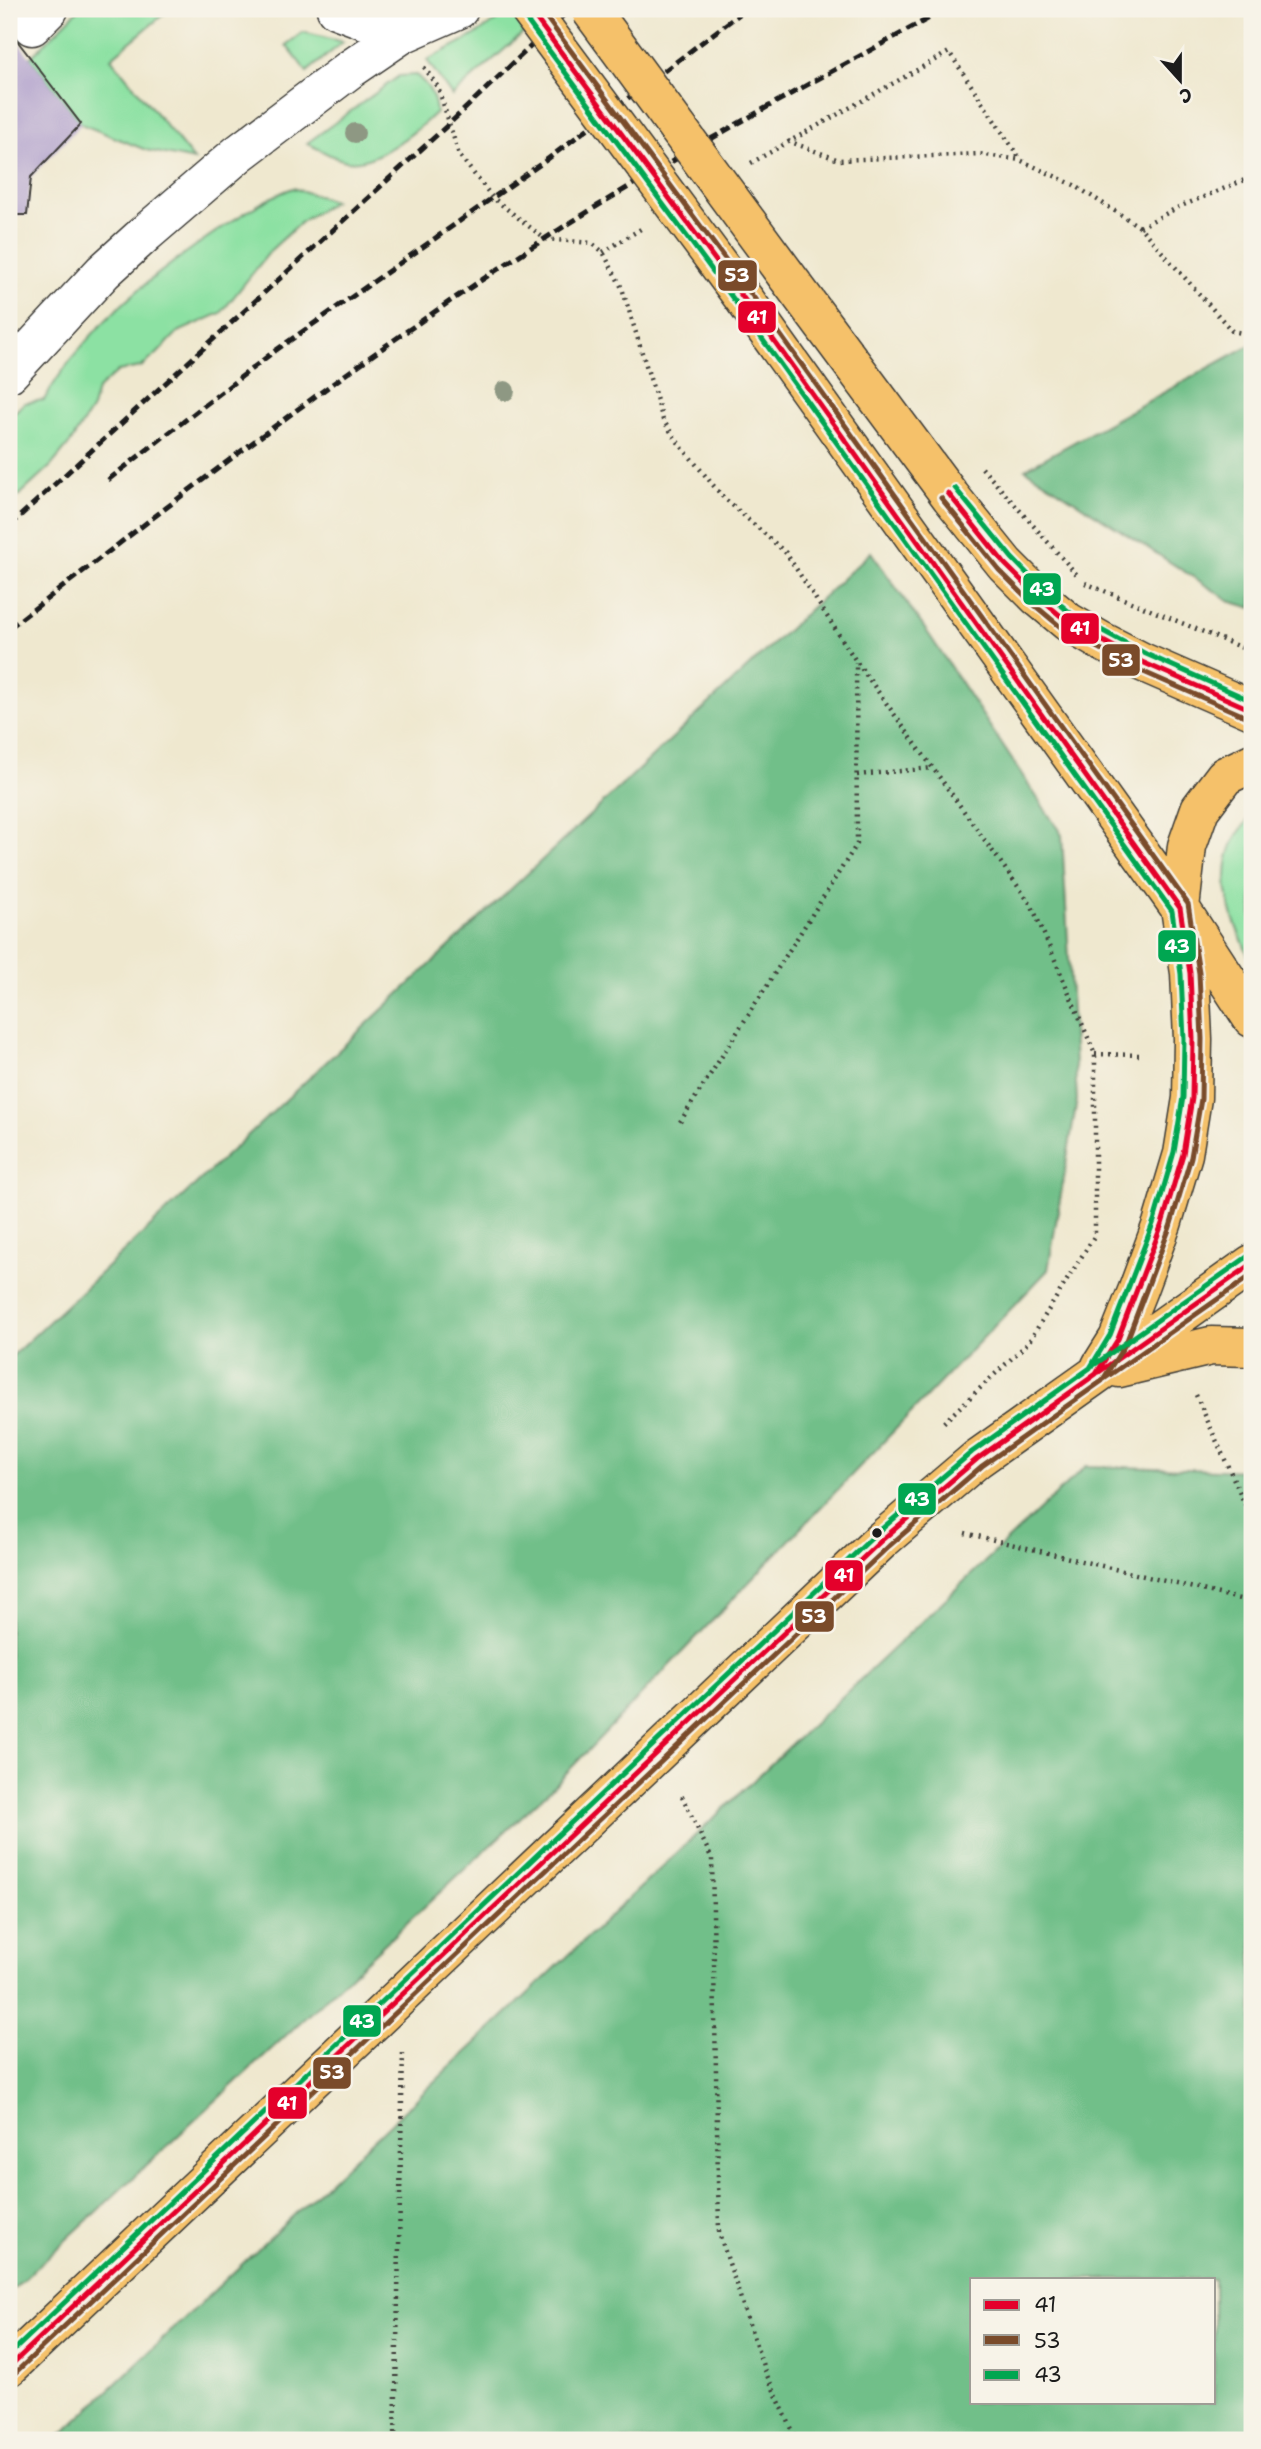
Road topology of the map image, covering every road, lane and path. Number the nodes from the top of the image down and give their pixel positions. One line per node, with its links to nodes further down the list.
1 (459, 9): 5 (street)
2 (529, 9): 22 (main road, bridge)
3 (590, 9): 18 (main road, bridge)
4 (342, 10): 5 (street)
5 (402, 34): 12 (path); 14 (street)
6 (788, 141): 7 (path); 7 (path); 8 (path)
7 (1020, 160): 11 (path)
8 (742, 169)
9 (1252, 177): 11 (path)
10 (649, 224): 12 (path)
11 (1140, 227): 13 (path)
12 (603, 252): 17 (path)
13 (1252, 335)
14 (9, 373)
15 (977, 462): 16 (path)
16 (1252, 652)
17 (856, 661): 20 (path); 21 (path)
18 (1252, 710)
19 (1252, 763): 22 (main road)
20 (933, 768): 21 (path); 24 (path)
21 (857, 775): 26 (path)
22 (1180, 908): 23 (main road); 29 (main road)
23 (1252, 1018)
24 (1095, 1054): 25 (path); 31 (path)
25 (1140, 1055)
26 (680, 1122)
27 (1252, 1264): 29 (main road)
28 (1252, 1347): 29 (main road)
29 (1096, 1374): 37 (main road)
30 (1196, 1395): 32 (path)
31 (942, 1424)
32 (1252, 1520)
33 (965, 1533): 34 (path)
34 (1252, 1602)
35 (682, 1796): 39 (path)
36 (403, 2051): 38 (path)
37 (9, 2367)
38 (395, 2440)
39 (797, 2440)

